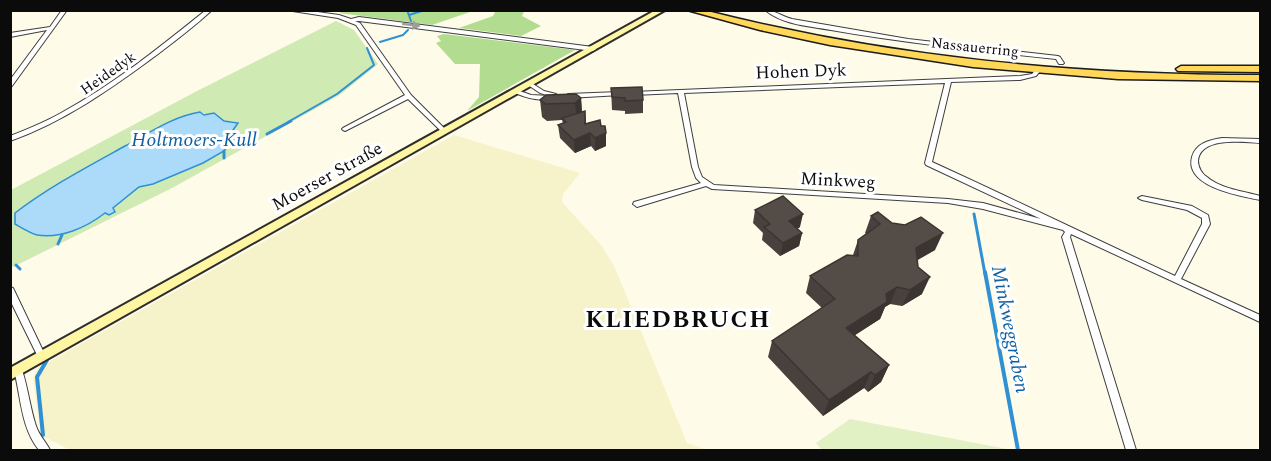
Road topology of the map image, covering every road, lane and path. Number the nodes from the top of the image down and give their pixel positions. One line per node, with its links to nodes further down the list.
1 (65, 10): 9 (street)
2 (210, 10): 25 (street, Heidedyk)
3 (288, 10): 8 (street)
4 (662, 10): 11 (main road, Moerser Straße)
5 (691, 10): 13 (main road, Nassauerring)
6 (717, 10): 12 (main road, Nassauerring)
7 (767, 10): 12 (street, Nassauerring)
8 (353, 20): 11 (street, one-way to 11); 21 (street)
9 (52, 28): 10 (street); 18 (street)
10 (10, 34)
11 (593, 49): 17 (main road, Moerser Straße)
12 (1059, 61): 14 (main road, Nassauerring)
13 (1039, 69): 15 (main road, Nassauerring); 16 (street, Hohen Dyk)
14 (1260, 69)
15 (1260, 78)
16 (949, 80): 19 (street, Hohen Dyk); 31 (street, Minkweg)
17 (530, 84): 20 (main road, Moerser Straße); 22 (street, Hohen Dyk)
18 (10, 85)
19 (681, 91): 22 (street, Hohen Dyk); 27 (street)
20 (517, 92): 22 (street, Hohen Dyk); 24 (main road, Moerser Straße)
21 (409, 96): 23 (street); 24 (street)
22 (561, 96)
23 (345, 129)
24 (444, 131): 35 (main road, Moerser Straße)
25 (10, 140)
26 (1260, 141): 29 (street)
27 (705, 184): 30 (street); 31 (street, Minkweg)
28 (1142, 198): 32 (street)
29 (1260, 198)
30 (638, 204)
31 (1067, 230): 32 (street, Minkweg); 38 (street)
32 (1177, 279): 34 (street, Minkweg)
33 (10, 290): 35 (street)
34 (1260, 319)
35 (42, 357): 36 (main road, Moerser Straße)
36 (14, 373): 37 (street)
37 (45, 450)
38 (1131, 450)

